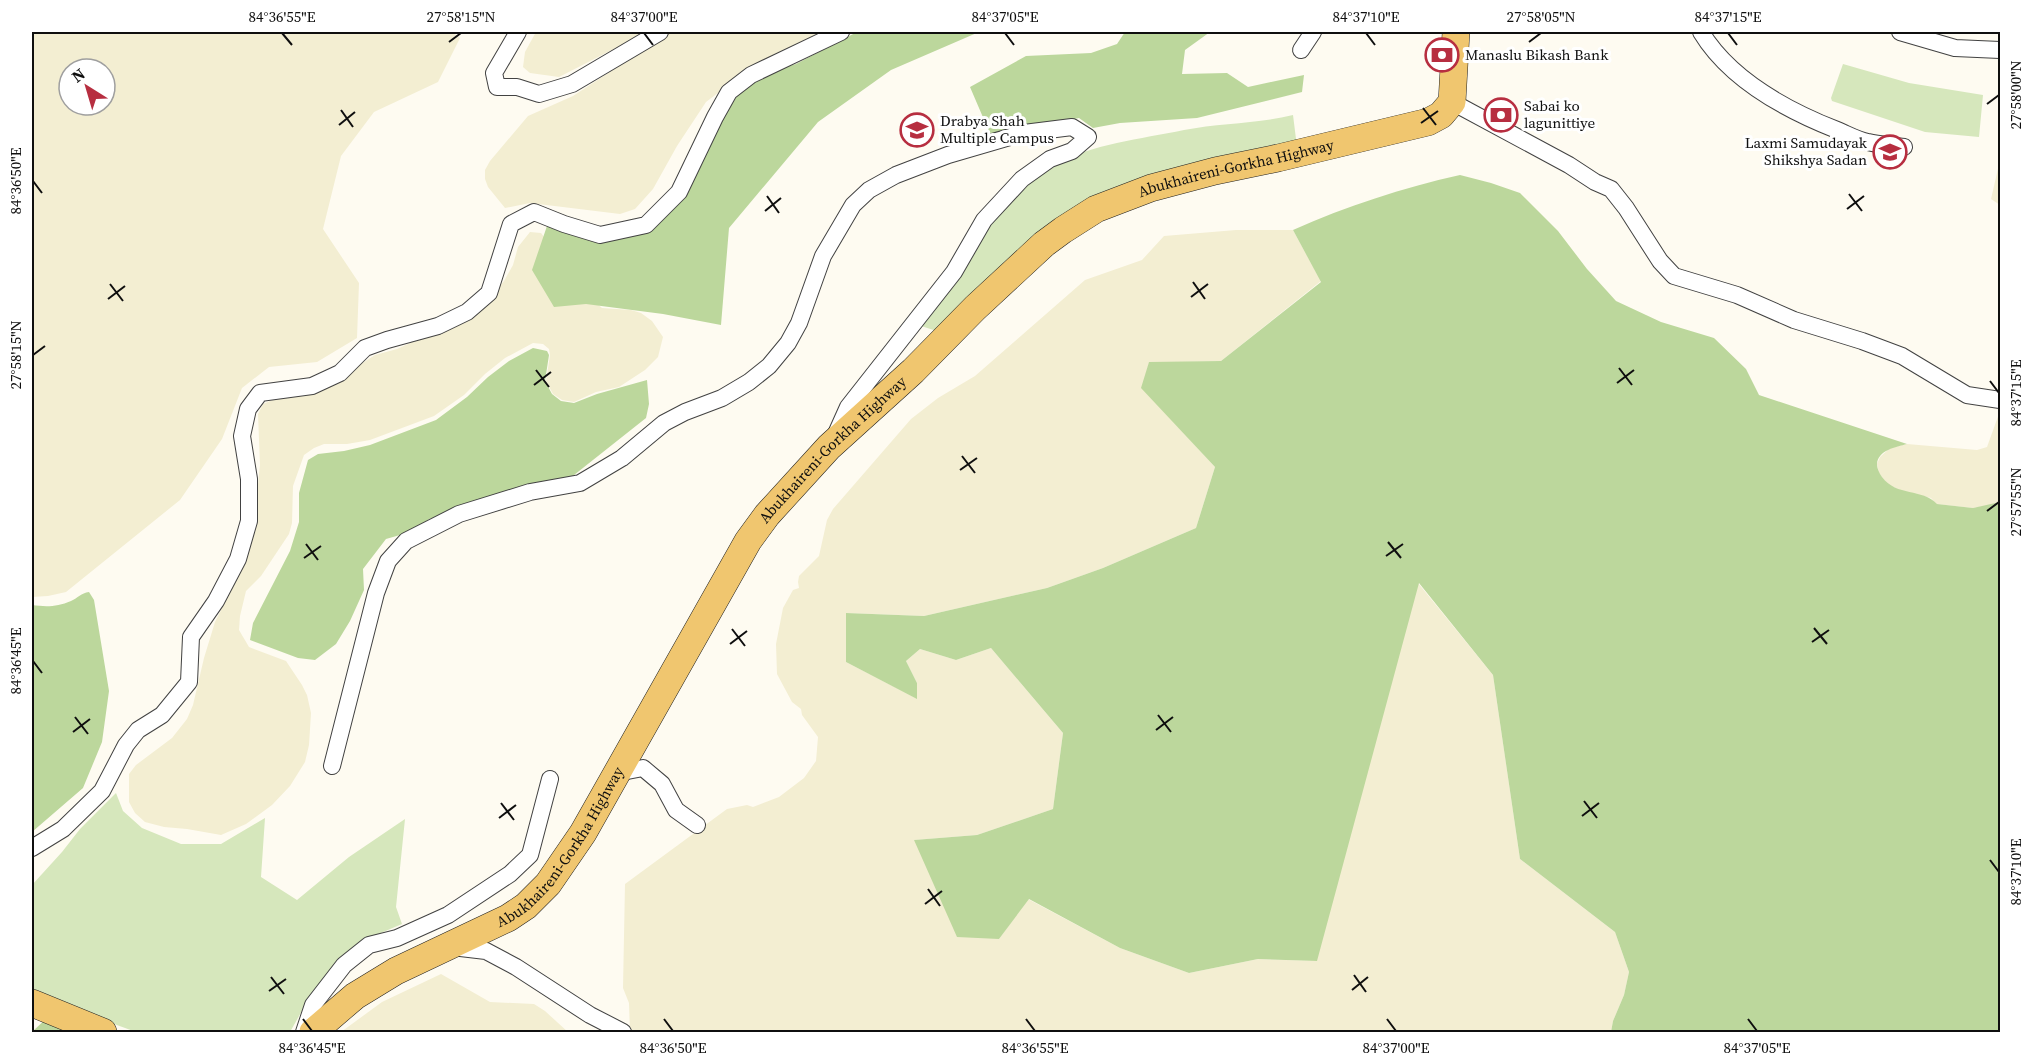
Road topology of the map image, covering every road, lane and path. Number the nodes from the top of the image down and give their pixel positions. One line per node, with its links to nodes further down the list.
1 (519, 32): 2 (street)
2 (660, 32)
3 (840, 32): 18 (street)
4 (1313, 32): 8 (street)
5 (1456, 32): 10 (main road)
6 (1701, 32): 11 (street)
7 (1900, 32): 9 (street)
8 (1301, 50)
9 (2001, 50)
10 (1452, 102): 12 (street); 13 (main road, Abukhaireni-Gorkha Highway)
11 (1904, 147)
12 (2001, 400)
13 (829, 447): 14 (street); 15 (main road, Abukhaireni-Gorkha Highway)
14 (332, 766)
15 (617, 773): 17 (street); 19 (main road, Abukhaireni-Gorkha Highway)
16 (550, 779): 22 (street)
17 (697, 825)
18 (32, 848)
19 (446, 947): 23 (main road, Abukhaireni-Gorkha Highway); 24 (street)
20 (32, 1004): 21 (main road)
21 (103, 1032)
22 (304, 1032)
23 (313, 1032)
24 (623, 1032)

